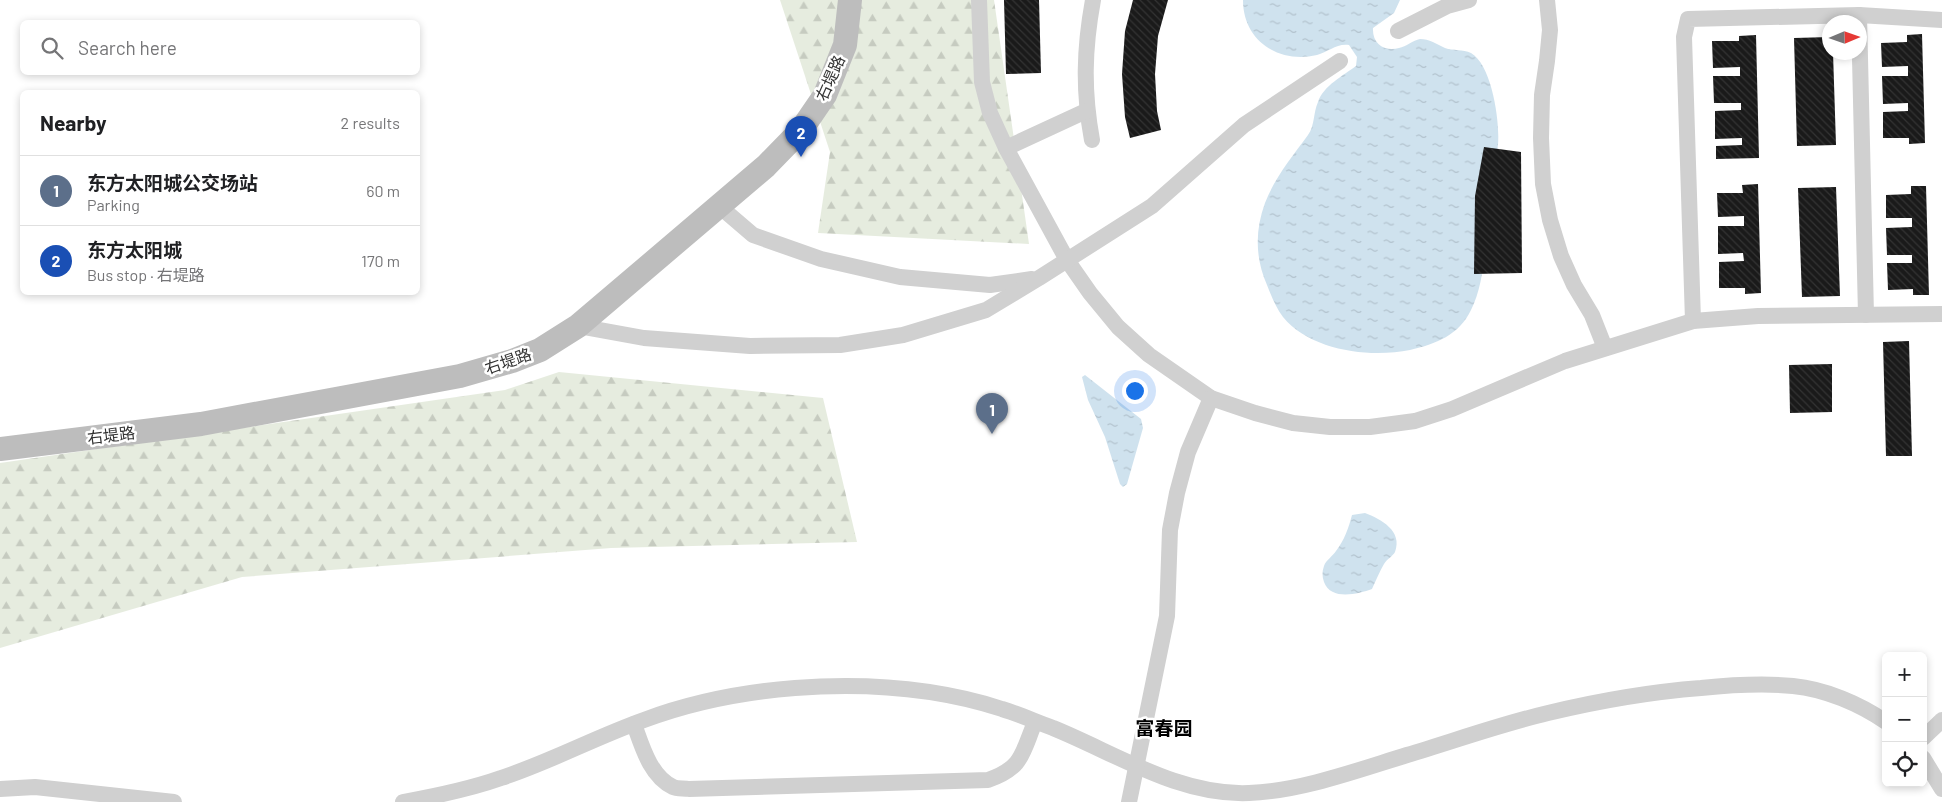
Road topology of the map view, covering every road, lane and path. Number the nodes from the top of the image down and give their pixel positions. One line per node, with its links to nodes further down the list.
1 (850, 0): 15 (main road, 右堤路)
2 (979, 0): 14 (street)
3 (1093, 0): 12 (street)
4 (1469, 0): 9 (street)
5 (1547, 0): 22 (street)
6 (1867, 15): 8 (street)
7 (1822, 16): 20 (street)
8 (1942, 20)
9 (1398, 32)
10 (1860, 60): 19 (street)
11 (1340, 61): 16 (street)
12 (1086, 111): 13 (street); 14 (street)
13 (1092, 140)
14 (1006, 148): 16 (street)
15 (718, 205): 17 (street); 21 (main road, 右堤路)
16 (1067, 260): 17 (street); 23 (street)
17 (1039, 278): 21 (street)
18 (1942, 314): 19 (street)
19 (1866, 315): 20 (street)
20 (1694, 321): 22 (street)
21 (578, 326): 24 (main road, 右堤路)
22 (1605, 348): 23 (street)
23 (1211, 398): 30 (street)
24 (0, 450)
25 (1882, 720): 30 (street)
26 (1942, 720): 29 (street)
27 (1035, 722): 28 (street); 28 (street); 30 (street)
28 (634, 724): 35 (street)
29 (1927, 734)
30 (1137, 765): 36 (street)
31 (1927, 765): 33 (street)
32 (0, 789): 34 (street)
33 (1942, 789)
34 (174, 802)
35 (403, 802)
36 (1129, 802)

